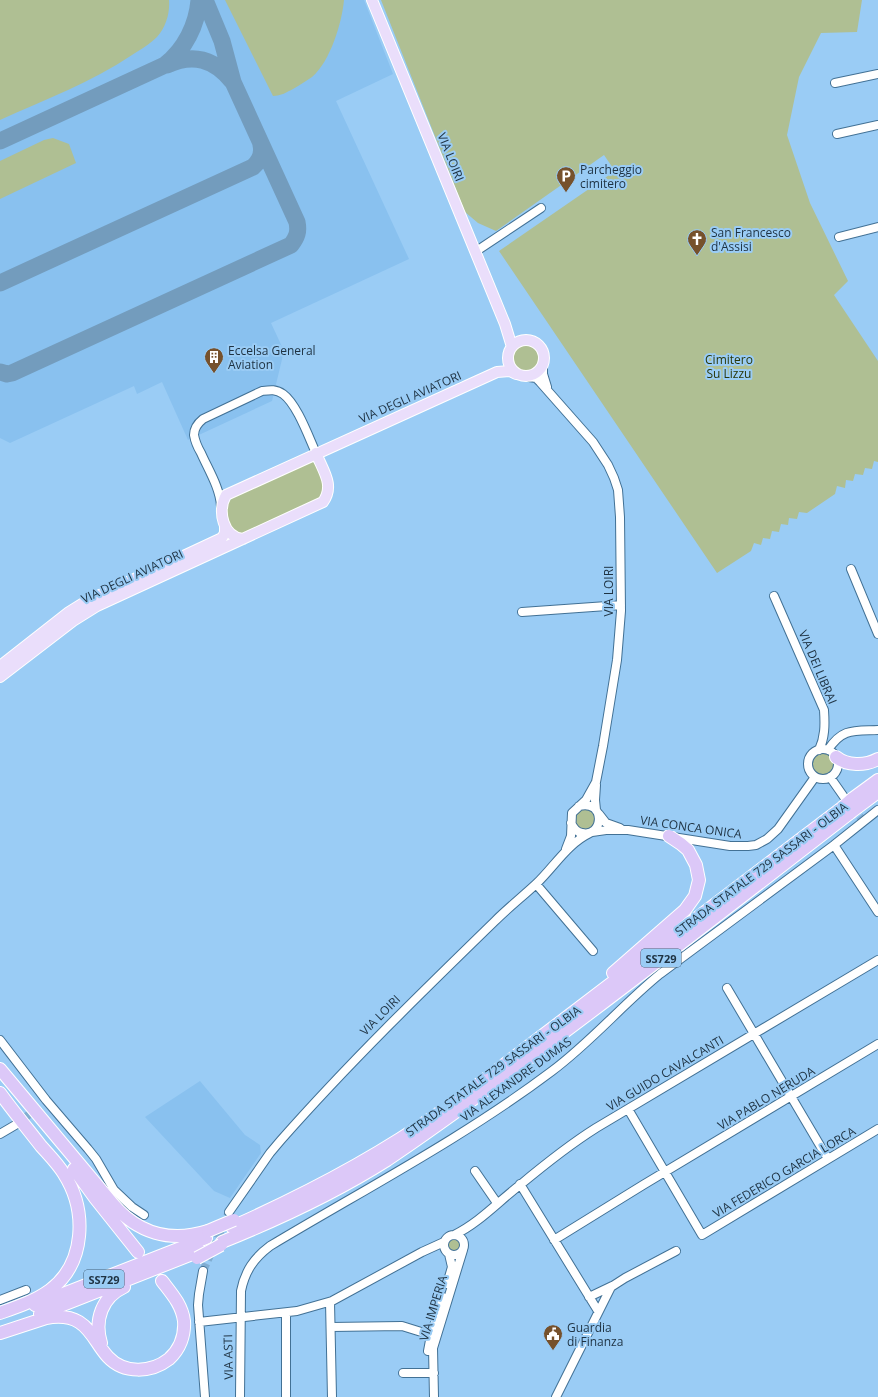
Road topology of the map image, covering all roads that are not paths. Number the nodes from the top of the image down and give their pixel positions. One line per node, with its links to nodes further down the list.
1 (372, 0): 9 (main road, VIA LOIRI)
2 (878, 74): 3 (street)
3 (835, 83)
4 (878, 125): 5 (street)
5 (837, 134)
6 (541, 208): 9 (street)
7 (878, 227): 8 (street)
8 (839, 237)
9 (475, 252): 10 (main road, VIA LOIRI)
10 (505, 324): 11 (main road); 12 (main road, VIA LOIRI)
11 (522, 340): 12 (main road); 14 (main road)
12 (512, 346): 13 (main road)
13 (508, 360): 15 (main road); 16 (main road)
14 (543, 366): 17 (main road); 18 (street, VIA LOIRI)
15 (497, 372): 16 (main road); 19 (main road, VIA DEGLI AVIATORI)
16 (516, 374): 17 (main road)
17 (529, 377): 18 (street, VIA LOIRI)
18 (549, 391): 25 (street, VIA LOIRI)
19 (316, 453): 20 (main road, VIA DEGLI AVIATORI); 20 (street); 22 (main road, VIA DEGLI AVIATORI)
20 (221, 508): 21 (main road)
21 (225, 526): 22 (main road); 28 (main road, VIA DEGLI AVIATORI)
22 (243, 539): 29 (main road, VIA DEGLI AVIATORI)
23 (851, 569): 27 (street)
24 (774, 596): 31 (street, VIA DEI LIBRAI)
25 (621, 605): 26 (street); 37 (street, VIA LOIRI)
26 (522, 612)
27 (878, 634)
28 (0, 666)
29 (0, 677)
30 (878, 730): 32 (street)
31 (819, 750): 32 (street); 34 (street)
32 (832, 754): 33 (highway); 35 (street)
33 (878, 759)
34 (815, 777): 35 (street); 46 (street, VIA CONCA ONICA)
35 (830, 777): 40 (street)
36 (878, 780): 40 (highway, STRADA STATALE 729 SASSARI - OLBIA / SS729)
37 (596, 782): 39 (street, VIA LOIRI); 42 (street)
38 (878, 792): 40 (highway, STRADA STATALE 729 SASSARI - OLBIA / SS729)
39 (579, 806): 42 (street); 43 (street)
40 (853, 809): 41 (street, VIA ALEXANDRE DUMAS); 47 (street, VIA ALEXANDRE DUMAS); 54 (highway, STRADA STATALE 729 SASSARI - OLBIA / SS729); 87 (highway, STRADA STATALE 729 SASSARI - OLBIA / SS729, bridge)
41 (878, 810)
42 (597, 812): 44 (street, VIA CONCA ONICA); 45 (street)
43 (571, 823): 45 (street); 48 (street, VIA LOIRI)
44 (628, 830): 45 (street, VIA CONCA ONICA); 46 (street, VIA CONCA ONICA)
45 (591, 832): 48 (street, VIA LOIRI)
46 (669, 836): 54 (highway)
47 (834, 845): 50 (street); 98 (street, VIA ALEXANDRE DUMAS)
48 (566, 851): 49 (street, VIA LOIRI)
49 (536, 884): 51 (street); 76 (street, VIA LOIRI)
50 (878, 912)
51 (593, 951)
52 (878, 960): 55 (street, VIA GUIDO CAVALCANTI)
53 (728, 988): 55 (street)
54 (546, 1032): 76 (highway, STRADA STATALE 729 SASSARI - OLBIA / SS729)
55 (754, 1034): 62 (street); 65 (street, VIA GUIDO CAVALCANTI)
56 (0, 1040): 63 (street)
57 (878, 1044): 62 (street, VIA PABLO NERUDA)
58 (0, 1069): 78 (highway)
59 (0, 1075): 73 (highway)
60 (0, 1085): 73 (highway)
61 (0, 1093): 97 (highway)
62 (791, 1097): 69 (street); 71 (street, VIA PABLO NERUDA)
63 (46, 1100): 64 (street); 75 (street)
64 (37, 1108)
65 (628, 1109): 71 (street); 72 (street, VIA GUIDO CAVALCANTI)
66 (17, 1124): 68 (street)
67 (878, 1130): 69 (street, VIA FEDERICO GARCIA LORCA)
68 (0, 1134)
69 (828, 1159): 71 (street, VIA FEDERICO GARCIA LORCA)
70 (475, 1171): 74 (street)
71 (665, 1172): 80 (street, VIA PABLO NERUDA)
72 (520, 1184): 74 (street, VIA GUIDO CAVALCANTI); 80 (street)
73 (95, 1198): 84 (highway)
74 (497, 1204): 77 (street, VIA GUIDO CAVALCANTI)
75 (144, 1215)
76 (232, 1220): 78 (highway, STRADA STATALE 729 SASSARI - OLBIA / SS729)
77 (476, 1221): 79 (street, VIA GUIDO CAVALCANTI); 82 (street, VIA GUIDO CAVALCANTI)
78 (208, 1234): 99 (highway, STRADA STATALE 729 SASSARI - OLBIA / SS729)
79 (454, 1235): 81 (street); 82 (street)
80 (554, 1240): 92 (street)
81 (444, 1242): 85 (street); 86 (street)
82 (463, 1247): 86 (street); 107 (street, VIA IMPERIA)
83 (676, 1251): 90 (street)
84 (138, 1252)
85 (422, 1252): 86 (street); 94 (street)
86 (448, 1253): 104 (street, VIA IMPERIA)
87 (199, 1254): 102 (highway, SS729); 105 (highway)
88 (203, 1271): 100 (street)
89 (162, 1281): 105 (highway)
90 (612, 1286): 92 (street); 95 (street)
91 (26, 1290): 93 (street)
92 (589, 1297): 95 (street)
93 (0, 1300)
94 (330, 1302): 96 (street); 101 (street)
95 (598, 1311): 114 (street)
96 (286, 1313): 98 (street); 110 (street)
97 (0, 1314)
98 (240, 1318): 100 (street); 109 (street, VIA ASTI)
99 (0, 1319)
100 (199, 1322): 108 (street)
101 (331, 1327): 104 (street); 111 (street)
102 (0, 1330)
103 (0, 1333): 105 (highway)
104 (431, 1335): 107 (street, VIA IMPERIA)
105 (104, 1352)
106 (403, 1373): 107 (street)
107 (431, 1373): 112 (street, VIA IMPERIA); 113 (street, VIA IMPERIA)
108 (205, 1397)
109 (240, 1397)
110 (286, 1397)
111 (332, 1397)
112 (429, 1397)
113 (434, 1397)
114 (556, 1397)

